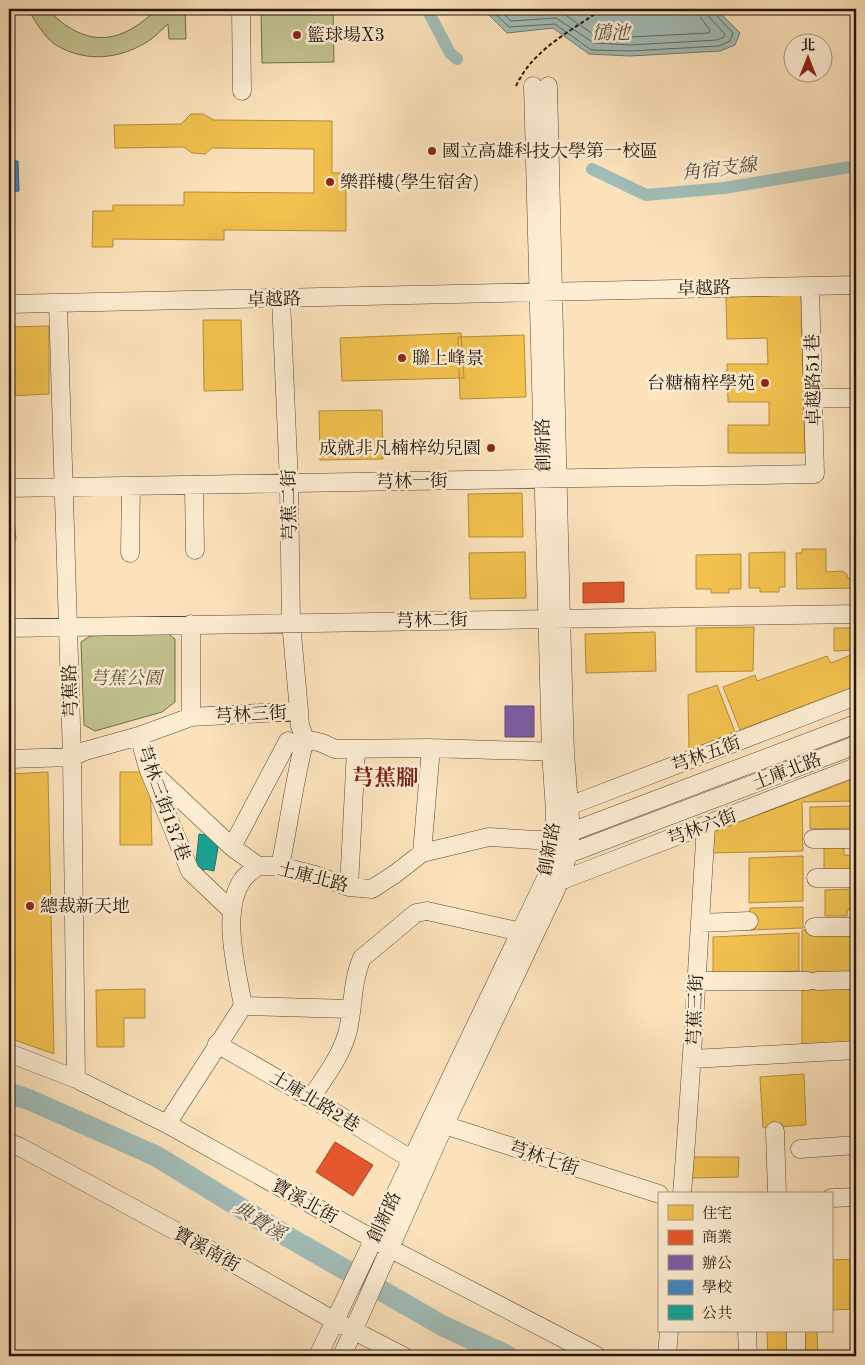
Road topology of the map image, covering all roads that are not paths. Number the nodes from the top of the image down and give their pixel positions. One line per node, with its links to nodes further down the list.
1 (242, 9): 3 (street)
2 (532, 86): 6 (street, 創新路)
3 (242, 90)
4 (856, 285): 5 (street, 卓越路)
5 (810, 286): 6 (street, 卓越路); 10 (street, 卓越路51巷)
6 (546, 291): 7 (street, 卓越路); 13 (street, 創新路)
7 (281, 298): 8 (street, 卓越路); 14 (street, 芎蕉二街)
8 (58, 303): 9 (street, 卓越路); 18 (street, 芎蕉路)
9 (9, 304)
10 (813, 398): 11 (street); 12 (street, 卓越路51巷)
11 (856, 398)
12 (814, 474): 13 (street, 芎林一街)
13 (550, 478): 14 (street, 芎林一街); 22 (street, 創新路)
14 (288, 483): 15 (street, 芎林一街); 23 (street, 芎蕉二街)
15 (194, 485): 16 (street, 芎林一街); 19 (street)
16 (132, 486): 18 (street, 芎林一街); 20 (street)
17 (9, 488): 18 (street, 芎林一街)
18 (63, 488): 26 (street, 芎蕉路)
19 (195, 550)
20 (130, 553)
21 (856, 614): 22 (street, 芎林二街)
22 (554, 619): 23 (street, 芎林二街); 36 (street, 創新路)
23 (291, 622): 24 (street, 芎林二街); 28 (street, 芎蕉二街)
24 (191, 624): 26 (street, 芎林二街); 29 (street)
25 (9, 628): 26 (street, 芎林二街)
26 (68, 628): 37 (street, 芎蕉路)
27 (856, 696): 41 (street, 芎林五街)
28 (299, 711): 29 (street, 芎林三街); 32 (street, 芎林三街)
29 (191, 718): 31 (street, 芎林三街)
30 (856, 724): 43 (street, 土庫北路)
31 (140, 736): 37 (street, 芎林三街); 40 (street, 芎林三街137巷)
32 (297, 740): 35 (street, 芎林三街); 47 (street); 51 (street)
33 (856, 745): 49 (street, 土庫北路)
34 (431, 748): 35 (street, 芎林三街); 36 (street, 芎林三街); 48 (street)
35 (356, 750): 55 (street)
36 (558, 752): 41 (street, 創新路)
37 (72, 757): 38 (street, 芎林三街); 70 (street, 芎蕉路)
38 (9, 759)
39 (856, 767): 42 (street, 芎林六街)
40 (148, 768): 47 (street); 56 (street, 芎林三街137巷)
41 (563, 808): 43 (street, 創新路); 46 (street, 創新路)
42 (706, 826): 54 (street, 芎林六街); 58 (street, 芎蕉三街)
43 (571, 832): 46 (street, 土庫北路); 49 (street, 創新路)
44 (813, 839): 45 (street)
45 (856, 839)
46 (555, 840): 48 (street, 土庫北路); 49 (street); 54 (street, 創新路)
47 (232, 846): 50 (street)
48 (422, 853): 55 (street, 土庫北路)
49 (568, 854): 54 (street, 創新路)
50 (258, 866): 51 (street, 土庫北路); 56 (street, 土庫北路)
51 (280, 866): 55 (street, 土庫北路)
52 (816, 878): 53 (street)
53 (856, 878)
54 (554, 879): 61 (street, 創新路); 72 (street, 創新路)
55 (349, 887)
56 (232, 911): 64 (street, 土庫北路)
57 (749, 921): 58 (street)
58 (700, 923): 63 (street, 芎蕉三街)
59 (856, 927): 60 (street)
60 (814, 928)
61 (521, 932): 65 (street); 72 (street, 創新路)
62 (856, 980): 63 (street)
63 (695, 981): 69 (street, 芎蕉三街)
64 (243, 1006): 65 (street); 66 (street)
65 (350, 1009): 71 (street)
66 (217, 1044): 71 (street, 土庫北路2巷); 73 (street)
67 (856, 1050): 69 (street)
68 (9, 1053): 70 (street, 寶溪北街)
69 (693, 1059): 79 (street, 芎蕉三街)
70 (76, 1079): 73 (street, 寶溪北街)
71 (311, 1098): 78 (street, 土庫北路2巷)
72 (437, 1123): 78 (street, 創新路); 81 (street, 芎林七街); 85 (street, 創新路)
73 (166, 1124): 84 (street, 寶溪北街)
74 (775, 1131): 80 (street)
75 (9, 1143): 86 (street, 寶溪南街)
76 (856, 1145): 77 (street)
77 (800, 1149)
78 (411, 1160): 84 (street, 創新路)
79 (682, 1192)
80 (777, 1192)
81 (658, 1194)
82 (856, 1197): 83 (street)
83 (832, 1198)
84 (372, 1244): 85 (street, 寶溪北街); 86 (street, 創新路)
85 (389, 1254): 87 (street, 創新路); 94 (street, 寶溪北街)
86 (337, 1317): 87 (street, 寶溪南街); 91 (street, 創新路)
87 (356, 1326): 92 (street, 創新路); 93 (street, 寶溪南街)
88 (669, 1332): 95 (street)
89 (747, 1332): 96 (street)
90 (796, 1332): 97 (street)
91 (322, 1349): 92 (street)
92 (346, 1355)
93 (403, 1356)
94 (597, 1356)
95 (667, 1356)
96 (748, 1356)
97 (796, 1356)

